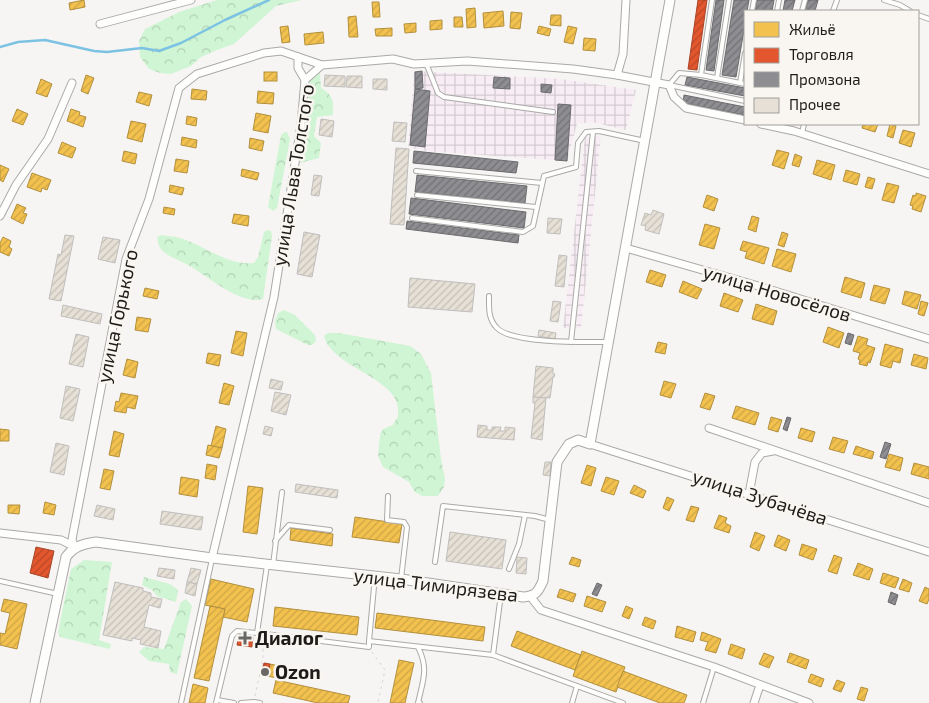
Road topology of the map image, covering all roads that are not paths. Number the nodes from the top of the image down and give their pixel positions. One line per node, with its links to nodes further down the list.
1 (191, 0): 8 (street)
2 (626, 0): 13 (street)
3 (670, 0): 17 (street)
4 (712, 0): 14 (lane)
5 (729, 0): 15 (lane)
6 (884, 0): 7 (lane)
7 (908, 10)
8 (100, 24)
9 (298, 57): 11 (street); 16 (street); 53 (street, улица Горького)
10 (426, 63): 11 (street, улица Льва Толстого); 13 (street, улица Льва Толстого); 22 (lane)
11 (322, 65): 16 (street, улица Льва Толстого)
12 (744, 68): 19 (lane)
13 (617, 75): 17 (street, улица Льва Толстого)
14 (701, 75): 15 (lane); 20 (lane)
15 (717, 78): 19 (lane)
16 (305, 80): 55 (street, улица Льва Толстого)
17 (654, 81): 20 (street, улица Льва Толстого); 28 (street)
18 (72, 83): 34 (street)
19 (743, 83)
20 (669, 85): 21 (lane); 23 (street)
21 (744, 101)
22 (553, 112)
23 (744, 120)
24 (766, 125): 27 (street)
25 (804, 125): 27 (lane)
26 (593, 132): 28 (lane); 31 (lane); 39 (lane)
27 (802, 133): 30 (street)
28 (645, 141): 36 (street)
29 (416, 171): 31 (lane)
30 (929, 174)
31 (542, 183): 33 (lane)
32 (417, 195): 33 (lane)
33 (536, 207): 35 (lane)
34 (0, 216)
35 (412, 218)
36 (626, 248): 38 (street, улица Новосёлов); 40 (street)
37 (490, 296): 39 (lane)
38 (929, 339)
39 (571, 342): 40 (lane)
40 (608, 342): 42 (street)
41 (709, 428): 43 (street)
42 (590, 444): 45 (street, улица Зубачёва); 49 (street)
43 (773, 451): 45 (street); 47 (street)
44 (282, 492): 52 (lane)
45 (749, 494): 54 (street, улица Зубачёва)
46 (388, 496): 60 (lane)
47 (929, 503)
48 (525, 515): 49 (lane); 56 (lane); 58 (lane)
49 (550, 520): 64 (street)
50 (330, 530): 52 (lane)
51 (0, 533): 53 (street)
52 (275, 542): 57 (lane)
53 (73, 549): 55 (street, улица Тимирязева); 62 (street, улица Горького)
54 (929, 552)
55 (212, 558): 57 (street, улица Тимирязева); 74 (lane)
56 (435, 562)
57 (270, 565): 59 (street, улица Тимирязева); 65 (lane)
58 (508, 569)
59 (375, 576): 60 (street, улица Тимирязева); 66 (lane)
60 (401, 579): 63 (street, улица Тимирязева)
61 (0, 581): 62 (lane)
62 (58, 594): 73 (street, улица Горького)
63 (501, 594): 64 (street, улица Тимирязева); 68 (lane)
64 (530, 596): 69 (street, улица Тимирязева)
65 (256, 633): 66 (lane); 72 (lane)
66 (369, 641): 67 (lane)
67 (418, 647): 68 (lane); 78 (lane)
68 (494, 655): 71 (lane)
69 (714, 667): 70 (street, улица Тимирязева); 81 (lane)
70 (760, 685): 82 (street); 83 (street, улица Тимирязева)
71 (577, 686): 79 (lane); 80 (lane)
72 (216, 702): 75 (lane)
73 (35, 703)
74 (181, 703)
75 (234, 703)
76 (241, 703): 77 (lane)
77 (260, 703)
78 (420, 703)
79 (572, 703)
80 (623, 703)
81 (703, 703)
82 (754, 703)
83 (809, 703)

